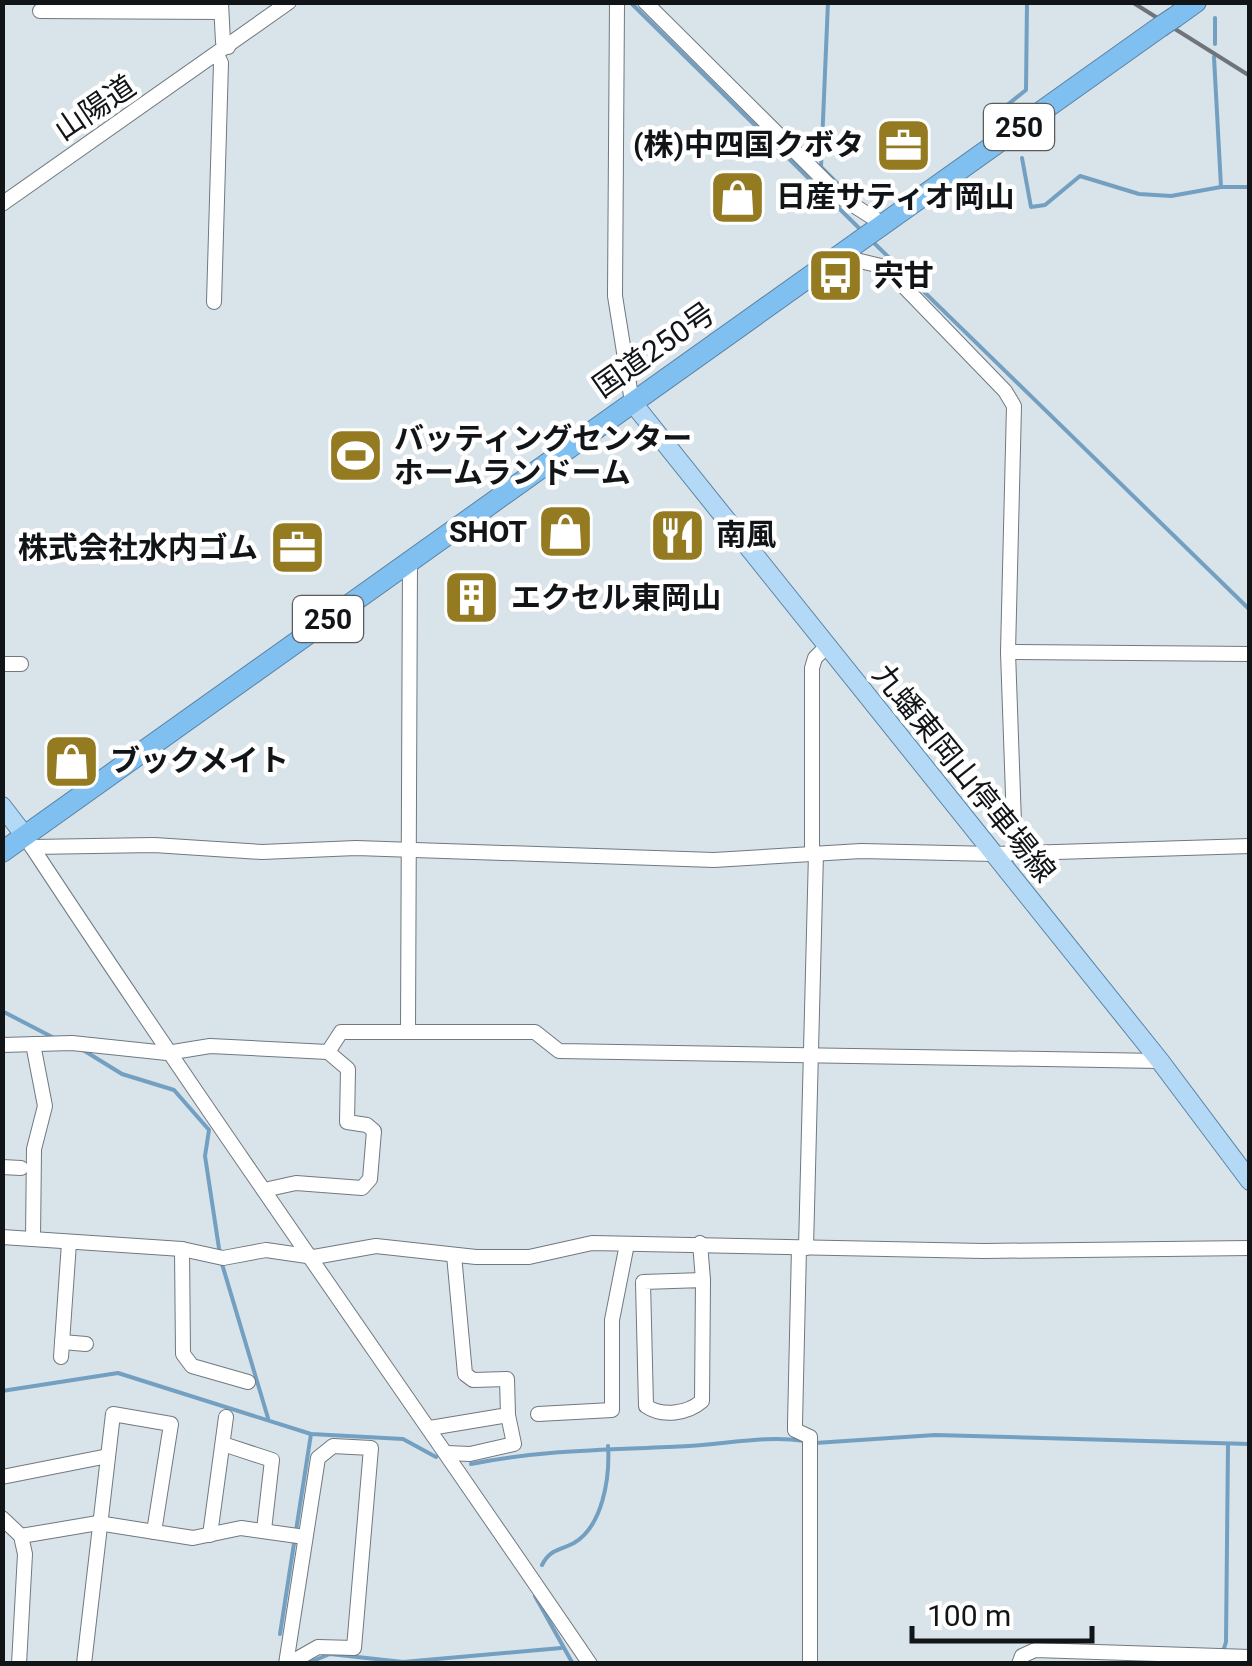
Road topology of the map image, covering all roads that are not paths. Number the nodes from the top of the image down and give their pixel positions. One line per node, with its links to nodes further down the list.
1 (289, 2): 7 (street, 山陽道)
2 (617, 2): 12 (street)
3 (645, 2): 9 (street)
4 (1196, 2): 9 (highway, 国道250号 / 250)
5 (221, 7): 6 (street); 7 (street)
6 (40, 11)
7 (223, 51): 8 (street, 山陽道); 11 (street)
8 (2, 204)
9 (874, 231): 10 (highway, 国道250号 / 250)
10 (838, 256): 12 (highway, 国道250号 / 250); 15 (street)
11 (214, 302)
12 (632, 402): 13 (highway, 国道250号 / 250); 14 (main road, 九蟠東岡山停車場線)
13 (410, 560): 20 (highway, 国道250号 / 250); 23 (street)
14 (827, 646): 25 (street); 26 (main road, 九蟠東岡山停車場線)
15 (1008, 652): 16 (street); 24 (street)
16 (1250, 654)
17 (2, 664): 18 (street)
18 (21, 664)
19 (2, 806): 20 (main road)
20 (28, 842): 22 (highway, 国道250号 / 250); 23 (street); 31 (street)
21 (1250, 846): 24 (street)
22 (2, 852)
23 (410, 852): 25 (street); 27 (street)
24 (1015, 852): 26 (street)
25 (814, 853): 26 (street); 32 (street)
26 (994, 854): 33 (main road, 九蟠東岡山停車場線)
27 (408, 1032): 30 (street); 32 (street)
28 (32, 1044): 29 (street); 31 (street); 39 (street)
29 (2, 1045)
30 (328, 1052): 31 (street); 37 (street)
31 (167, 1053): 37 (street)
32 (808, 1055): 33 (street); 43 (street)
33 (1160, 1061): 36 (main road, 九蟠東岡山停車場線)
34 (2, 1167): 35 (street)
35 (21, 1168)
36 (1250, 1181)
37 (264, 1190): 47 (street)
38 (2, 1237): 39 (street)
39 (32, 1238): 40 (street)
40 (69, 1243): 45 (street); 49 (street)
41 (700, 1243): 42 (street); 43 (street); 48 (street)
42 (627, 1244): 46 (street); 51 (street)
43 (802, 1248): 44 (street); 72 (street)
44 (1250, 1248)
45 (182, 1250): 47 (street); 50 (street)
46 (454, 1255): 47 (street); 52 (street)
47 (314, 1257): 54 (street)
48 (703, 1280): 48 (street)
49 (86, 1344)
50 (248, 1382)
51 (538, 1414)
52 (508, 1415): 54 (street); 56 (street)
53 (226, 1417): 55 (street)
54 (430, 1428): 56 (street)
55 (223, 1444): 61 (street); 63 (street)
56 (447, 1453): 71 (street)
57 (108, 1456): 58 (street); 60 (street); 62 (street)
58 (2, 1477)
59 (2, 1518): 64 (street)
60 (98, 1522): 62 (street); 64 (street); 69 (street)
61 (264, 1530): 63 (street); 65 (street)
62 (154, 1532): 63 (street)
63 (210, 1535)
64 (21, 1536): 68 (street)
65 (299, 1536): 70 (street); 70 (street)
66 (1250, 1657): 67 (street)
67 (1224, 1658): 73 (street)
68 (19, 1664)
69 (84, 1664)
70 (287, 1664)
71 (590, 1664)
72 (810, 1664)
73 (1019, 1664)

